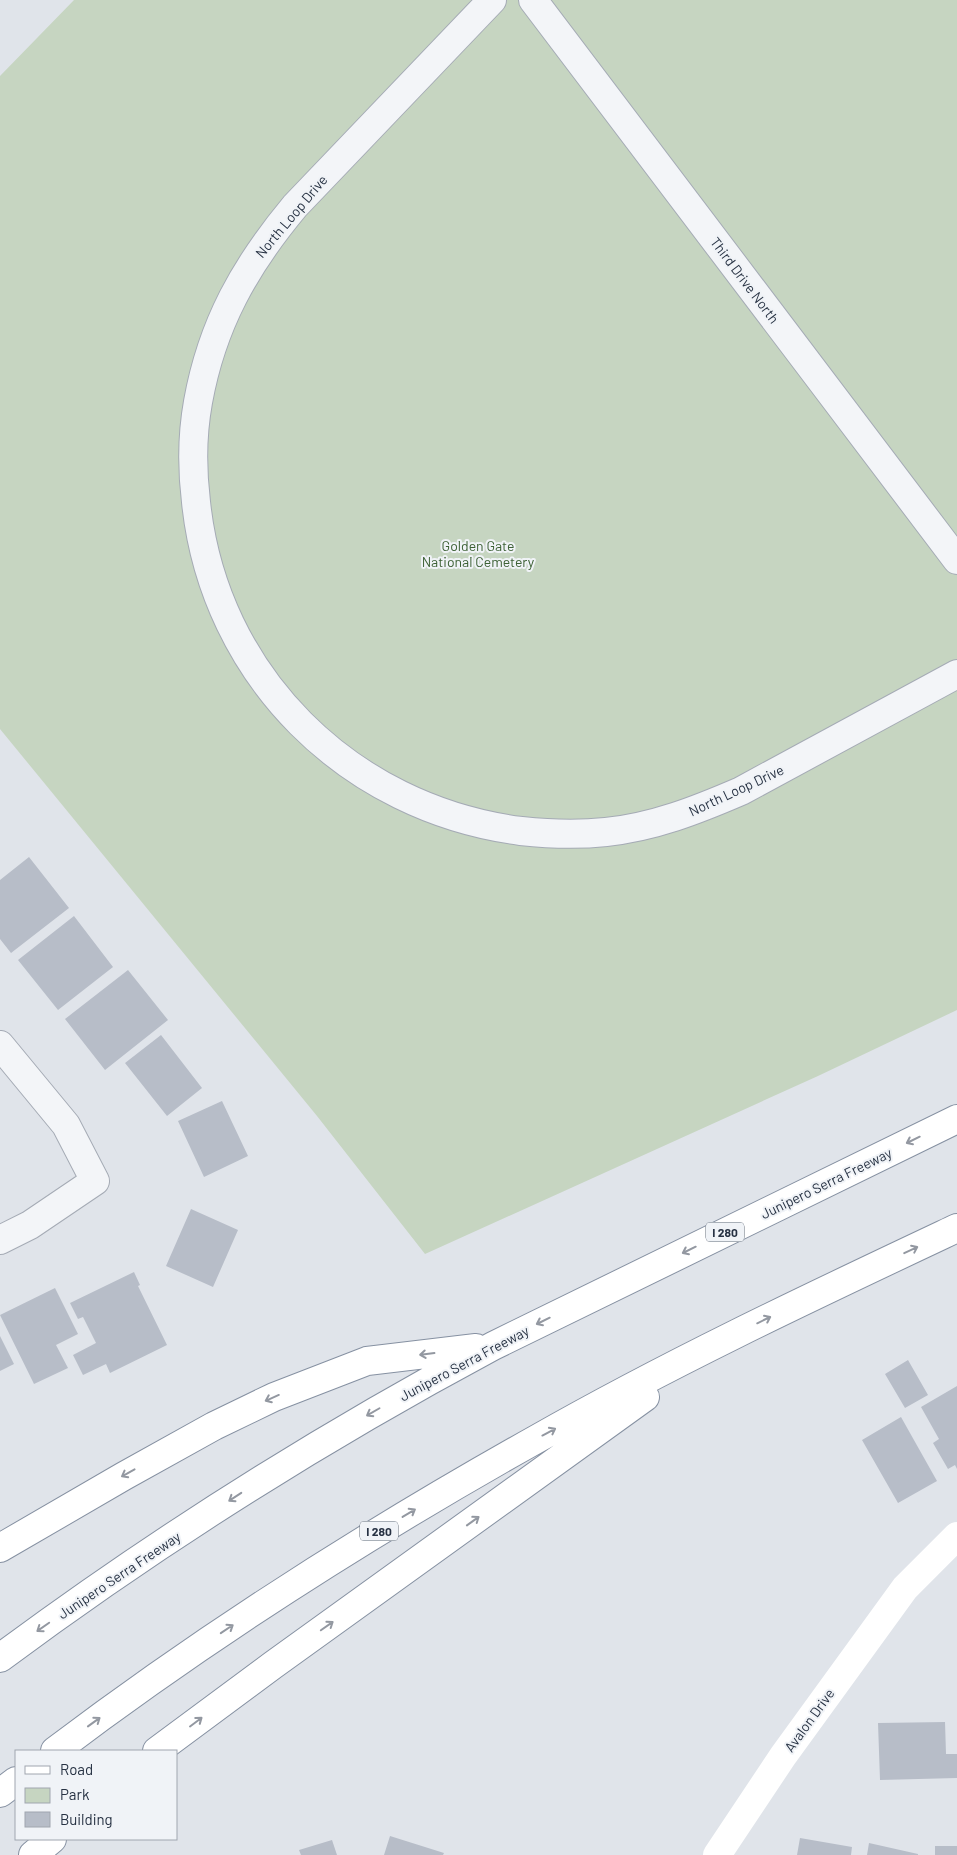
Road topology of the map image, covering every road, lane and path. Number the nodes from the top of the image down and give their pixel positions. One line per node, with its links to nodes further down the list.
1 (492, 0): 4 (street, North Loop Drive)
2 (532, 0): 3 (street, Third Drive North)
3 (957, 560)
4 (957, 674)
5 (0, 1045): 8 (street)
6 (957, 1119): 10 (main road, Junipero Serra Freeway / I 280, one-way to 10)
7 (957, 1228): 9 (main road, I 280, one-way to 7)
8 (0, 1240)
9 (721, 1341): 14 (main road, I 280, one-way to 9); 15 (main road, one-way to 9)
10 (492, 1346): 12 (main road, one-way to 12); 13 (main road, Junipero Serra Freeway / I 280, one-way to 13)
11 (957, 1536): 20 (main road, Avalon Drive)
12 (0, 1548)
13 (0, 1658)
14 (56, 1750)
15 (158, 1750)
16 (15, 1782): 17 (main road)
17 (0, 1793)
18 (51, 1840): 19 (main road)
19 (33, 1855)
20 (717, 1855)

